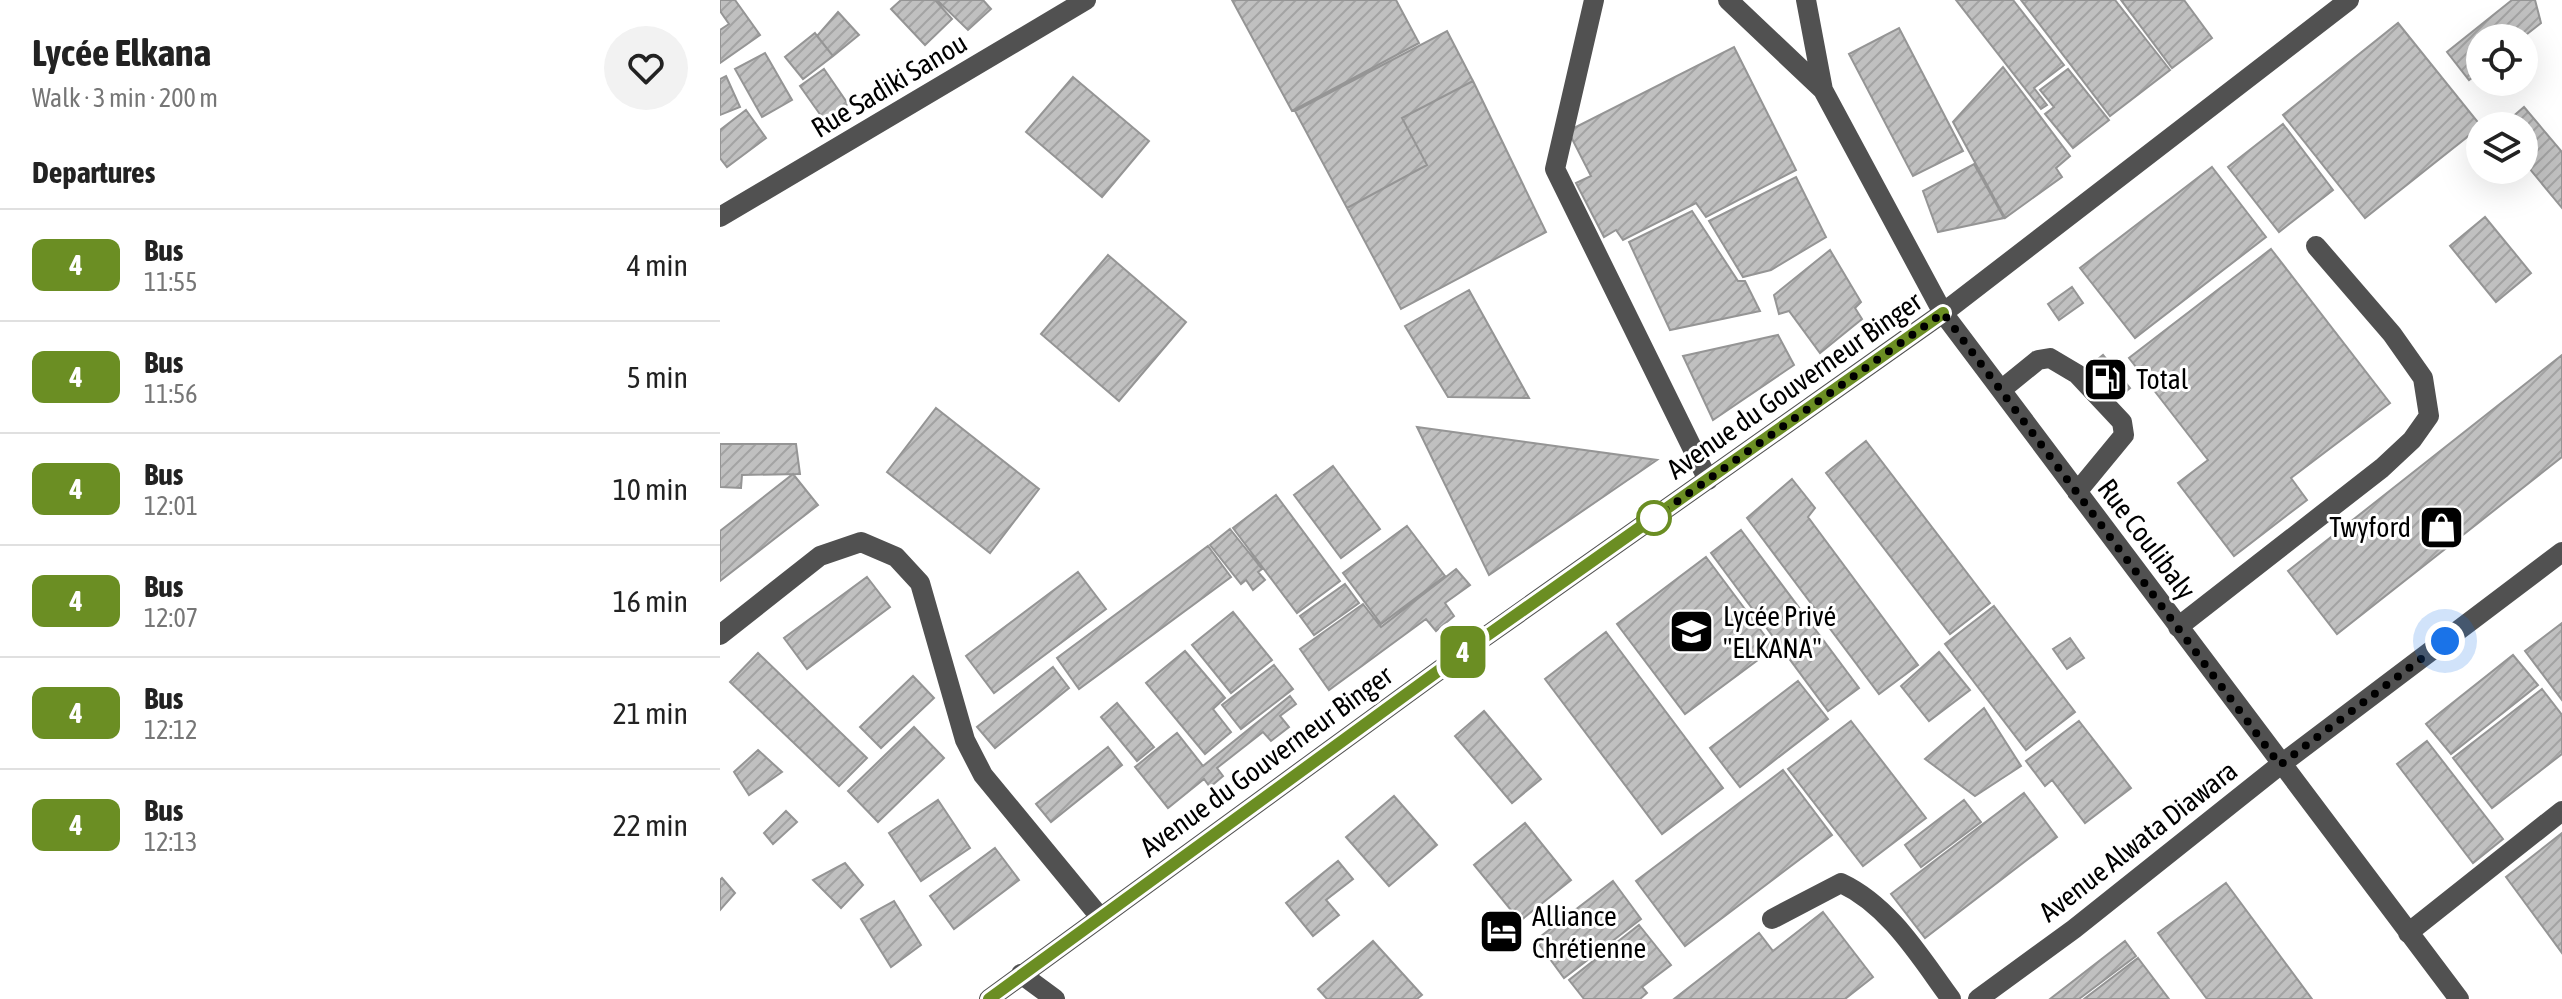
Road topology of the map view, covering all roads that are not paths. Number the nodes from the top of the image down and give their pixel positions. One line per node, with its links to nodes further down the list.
1 (1086, 0): 7 (street, Rue Sadiki Sanou)
2 (1594, 0): 11 (street)
3 (1728, 0): 6 (street)
4 (1806, 0): 6 (street)
5 (2349, 0): 9 (street, Avenue du Gouverneur Binger)
6 (1823, 90): 9 (street, Rue Coulibaly)
7 (720, 217)
8 (2316, 246): 14 (street)
9 (1943, 313): 10 (street, Rue Coulibaly); 11 (street, Avenue du Gouverneur Binger)
10 (2001, 390): 12 (street, Rue Coulibaly); 12 (street)
11 (1708, 480): 18 (street, Avenue du Gouverneur Binger)
12 (2077, 492): 14 (street, Rue Coulibaly)
13 (2562, 552): 16 (street, Avenue Alwata Diawara)
14 (2178, 627): 16 (street, Rue Coulibaly)
15 (720, 635): 18 (street)
16 (2280, 765): 20 (street, Rue Coulibaly); 25 (street, Avenue Alwata Diawara)
17 (2562, 811): 20 (street)
18 (1100, 917): 21 (street, Avenue du Gouverneur Binger)
19 (1772, 919): 24 (street)
20 (2408, 933): 26 (street, Rue Coulibaly)
21 (1021, 974): 22 (street, Avenue du Gouverneur Binger); 23 (street)
22 (989, 999)
23 (1055, 999)
24 (1951, 999)
25 (1978, 999)
26 (2459, 999)

